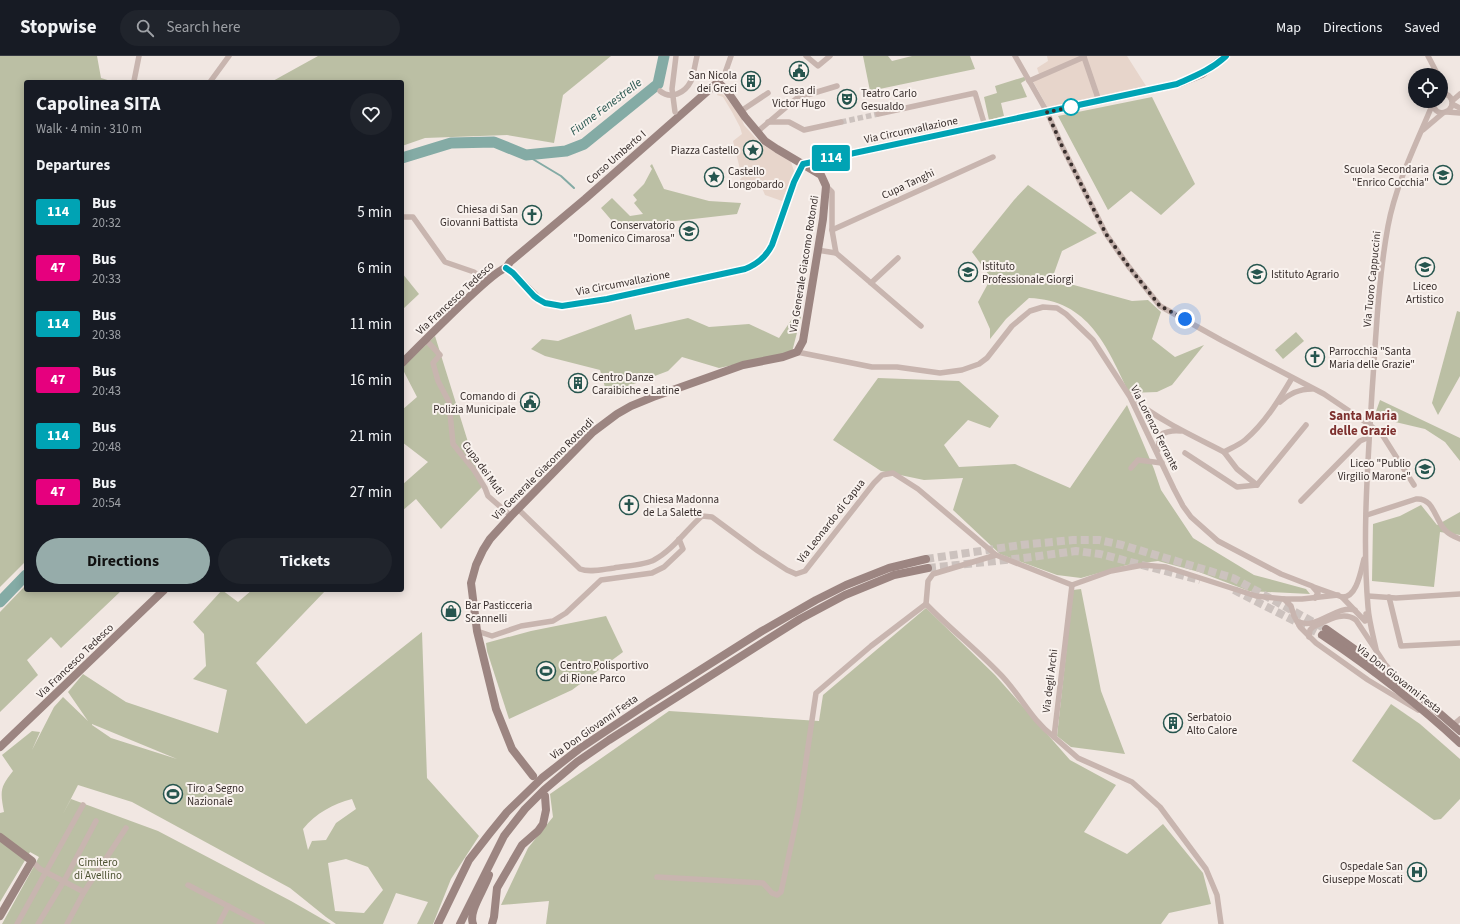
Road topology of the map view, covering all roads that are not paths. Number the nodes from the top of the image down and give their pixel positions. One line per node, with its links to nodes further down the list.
1 (139, 56): 14 (street)
2 (229, 56): 15 (street)
3 (676, 56): 33 (street, bridge)
4 (697, 56): 19 (street)
5 (731, 56): 17 (street, Corso Umberto I)
6 (806, 56): 7 (street)
7 (830, 56)
8 (1015, 56): 16 (street)
9 (1226, 56): 12 (street, Via Circumvallazione)
10 (1428, 56): 13 (street)
11 (1084, 57): 16 (street); 23 (street)
12 (1217, 59): 23 (street, Via Circumvallazione)
13 (1434, 68)
14 (134, 80)
15 (211, 80)
16 (1029, 81): 29 (street)
17 (718, 82): 28 (street, Via Generale Giacomo Rotondi); 33 (street, Corso Umberto I)
18 (837, 86): 34 (street)
19 (660, 91)
20 (768, 93): 28 (street)
21 (1460, 94): 24 (street, Via Tuoro Cappuccini)
22 (1448, 96): 24 (street)
23 (1099, 101): 29 (street, Via Circumvallazione)
24 (1452, 102): 27 (street); 30 (street, Via Tuoro Cappuccini)
25 (1431, 108): 38 (street, Via Tuoro Cappuccini)
26 (1435, 108): 30 (street)
27 (1460, 108)
28 (741, 111): 37 (street, Via Generale Giacomo Rotondi)
29 (1047, 112): 36 (street, Via Circumvallazione); 54 (street)
30 (1445, 113): 31 (street); 38 (street, Via Tuoro Cappuccini)
31 (1460, 113)
32 (878, 114): 36 (street)
33 (676, 115): 47 (street, Corso Umberto I)
34 (768, 122): 35 (street); 37 (street)
35 (841, 122)
36 (985, 126): 40 (street, Via Circumvallazione)
37 (757, 132): 40 (street, Via Generale Giacomo Rotondi)
38 (1421, 132): 59 (street, Via Tuoro Cappuccini)
39 (993, 157): 43 (street, Cupa Tanghi)
40 (803, 164): 41 (street, Via Generale Giacomo Rotondi); 47 (street, Via Circumvallazione)
41 (826, 186): 43 (street); 44 (street, Via Generale Giacomo Rotondi)
42 (404, 217): 48 (street)
43 (832, 230): 45 (street)
44 (818, 250): 45 (street); 52 (street, Via Generale Giacomo Rotondi)
45 (836, 253): 49 (street)
46 (898, 258): 49 (street)
47 (506, 268): 48 (street, Via Francesco Tedesco)
48 (486, 283): 51 (street, Via Francesco Tedesco)
49 (871, 283): 50 (street)
50 (921, 326)
51 (426, 340): 53 (street, Via Francesco Tedesco); 72 (street, Cupa dei Muti)
52 (797, 352): 56 (street, Via Lorenzo Ferrante); 70 (street, Via Generale Giacomo Rotondi)
53 (404, 361)
54 (1292, 378): 55 (street); 57 (street)
55 (1314, 389): 57 (street); 59 (street)
56 (1130, 397): 60 (street); 62 (street, Via Lorenzo Ferrante)
57 (1275, 407): 63 (street)
58 (1306, 424): 67 (street)
59 (1370, 425): 61 (street, Via Tuoro Cappuccini); 68 (street)
60 (1185, 432): 62 (street); 63 (street)
61 (1369, 437): 69 (street); 71 (street, Via Tuoro Cappuccini)
62 (1158, 452): 65 (street, Via Lorenzo Ferrante)
63 (1224, 452): 67 (street)
64 (1185, 453): 67 (street)
65 (1162, 462): 66 (street); 80 (street, Via Lorenzo Ferrante)
66 (1131, 468)
67 (1257, 485)
68 (1414, 485)
69 (1301, 501)
70 (518, 509): 72 (street, Via Generale Giacomo Rotondi); 73 (street, Via Leonardo di Capua)
71 (1367, 515): 74 (street); 75 (street, Via Tuoro Cappuccini)
72 (511, 516): 94 (street, Via Generale Giacomo Rotondi)
73 (679, 539): 76 (street, Via Leonardo di Capua); 94 (street)
74 (1460, 539)
75 (1366, 551): 83 (street); 84 (street, Via Tuoro Cappuccini)
76 (996, 555): 79 (street); 89 (street)
77 (926, 559): 126 (street, Via Don Giovanni Festa)
78 (928, 568): 112 (street, Via Don Giovanni Festa)
79 (1072, 585): 86 (street); 103 (street, Via degli Archi)
80 (1312, 586): 83 (street, Via Lorenzo Ferrante); 87 (street)
81 (162, 592): 105 (street, Via Francesco Tedesco)
82 (1460, 594): 85 (street)
83 (1340, 596): 87 (street); 92 (street)
84 (1368, 596): 85 (street); 90 (street, Via Tuoro Cappuccini)
85 (1389, 597): 96 (street)
86 (1284, 598): 88 (street); 91 (street)
87 (1316, 598): 88 (street)
88 (1302, 599): 91 (street)
89 (926, 604): 103 (street); 115 (street)
90 (1368, 607): 92 (street); 97 (street, Via Tuoro Cappuccini)
91 (1293, 610): 93 (street)
92 (1356, 611): 93 (street)
93 (1296, 621): 95 (street)
94 (477, 631): 106 (street, Via Generale Giacomo Rotondi)
95 (1309, 637): 97 (street); 99 (street)
96 (1460, 643)
97 (1376, 649): 98 (street)
98 (1400, 682): 99 (street, Via Don Giovanni Festa); 101 (street, Via Don Giovanni Festa)
99 (1432, 718): 104 (street, Via Don Giovanni Festa)
100 (1460, 719): 101 (street)
101 (1453, 725): 102 (street, Via Don Giovanni Festa)
102 (1460, 731)
103 (1054, 737): 130 (street)
104 (1460, 743)
105 (0, 747)
106 (533, 776)
107 (545, 796): 129 (street)
108 (83, 805): 114 (street)
109 (96, 820): 116 (street)
110 (126, 828): 118 (street)
111 (0, 838): 113 (street)
112 (493, 856): 127 (street, Via Don Giovanni Festa); 128 (street)
113 (32, 860): 114 (street); 120 (street)
114 (46, 872): 116 (street); 121 (street)
115 (657, 877)
116 (64, 881): 118 (street); 122 (street)
117 (188, 885): 119 (street)
118 (84, 892): 123 (street)
119 (228, 906): 124 (street); 125 (street)
120 (0, 916)
121 (17, 924)
122 (38, 924)
123 (66, 924)
124 (219, 924)
125 (262, 924)
126 (438, 924)
127 (460, 924)
128 (473, 924)
129 (492, 924)
130 (1221, 924)

